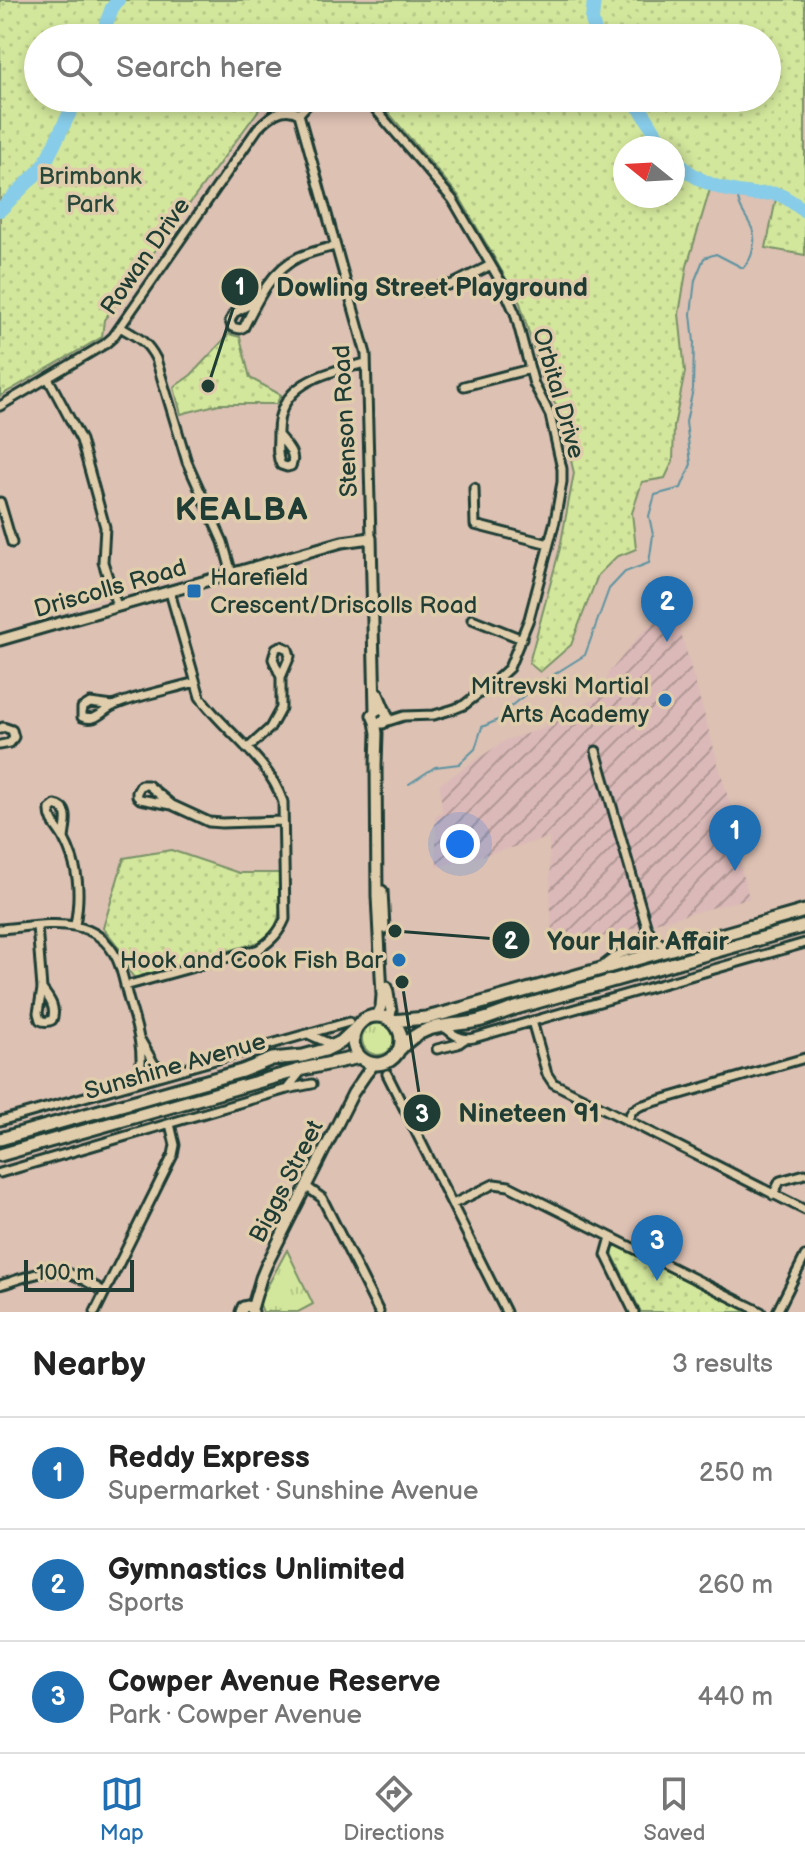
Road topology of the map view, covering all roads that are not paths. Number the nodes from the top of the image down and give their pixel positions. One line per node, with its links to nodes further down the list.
1 (278, 112): 9 (street, Rowan Drive)
2 (295, 112): 4 (street, Rowan Drive)
3 (378, 112): 6 (street, Orbital Drive)
4 (299, 114): 5 (street, Stenson Road)
5 (335, 246): 8 (street); 10 (street, Stenson Road)
6 (491, 265): 7 (street); 11 (street, Orbital Drive)
7 (416, 292)
8 (255, 302)
9 (120, 327): 12 (street, Rowan Drive); 21 (street)
10 (366, 363): 15 (street); 18 (street, Stenson Road)
11 (530, 369): 13 (street); 20 (street, Orbital Drive)
12 (48, 378): 14 (street, Rowan Drive); 23 (street)
13 (464, 386)
14 (0, 406)
15 (278, 435)
16 (474, 488): 20 (street)
17 (0, 502): 19 (street)
18 (371, 538): 21 (street, Driscolls Road); 30 (street, Stenson Road)
19 (12, 543)
20 (549, 544): 25 (street, Orbital Drive)
21 (232, 574): 22 (street, Driscolls Road)
22 (170, 592): 23 (street, Driscolls Road); 28 (street)
23 (117, 606): 26 (street, Driscolls Road)
24 (472, 619): 25 (street)
25 (522, 639): 30 (street, Orbital Drive)
26 (0, 640)
27 (281, 677): 33 (street)
28 (195, 682): 29 (street); 33 (street)
29 (113, 706)
30 (382, 716): 51 (street, Stenson Road)
31 (0, 729): 32 (street)
32 (0, 745)
33 (247, 749): 36 (street)
34 (596, 751): 43 (street)
35 (172, 805): 36 (street)
36 (283, 821): 49 (street)
37 (64, 839): 41 (street)
38 (805, 911): 39 (main road)
39 (770, 920): 40 (main road); 46 (main road)
40 (805, 923): 47 (main road)
41 (75, 925): 42 (street); 49 (street)
42 (37, 926): 44 (street); 50 (street)
43 (647, 928): 46 (street); 48 (street)
44 (0, 929)
45 (805, 943): 52 (street)
46 (668, 949): 47 (main road); 48 (main road)
47 (656, 968): 54 (main road)
48 (596, 970): 51 (main road)
49 (125, 986): 56 (street)
50 (42, 989)
51 (386, 1018): 53 (main road); 59 (main road)
52 (532, 1021): 57 (street); 72 (street)
53 (353, 1024): 55 (street); 58 (main road, Sunshine Avenue); 61 (main road)
54 (442, 1025): 57 (street); 59 (main road)
55 (308, 1034): 58 (street); 65 (street)
56 (140, 1039): 65 (street, Sunshine Avenue); 67 (street)
57 (465, 1039): 60 (street)
58 (335, 1046): 74 (main road, Sunshine Avenue)
59 (400, 1049): 63 (main road)
60 (437, 1049)
61 (361, 1058): 63 (main road); 64 (main road, Sunshine Avenue); 70 (street, Biggs Street)
62 (805, 1058): 72 (street)
63 (374, 1064): 70 (street, Biggs Street)
64 (303, 1069): 69 (street); 75 (main road, Sunshine Avenue)
65 (166, 1072): 67 (street)
66 (387, 1074): 80 (street)
67 (139, 1080): 71 (street)
68 (312, 1084): 69 (street)
69 (287, 1089): 73 (street)
70 (353, 1093): 78 (street, Biggs Street)
71 (0, 1121)
72 (627, 1121): 79 (street)
73 (170, 1124): 76 (street); 85 (street)
74 (0, 1139)
75 (0, 1155)
76 (0, 1173)
77 (805, 1174): 79 (street)
78 (307, 1187): 86 (street, Biggs Street); 88 (street)
79 (773, 1195): 81 (street)
80 (453, 1204): 82 (street); 89 (street)
81 (805, 1210)
82 (611, 1237): 90 (street); 91 (street)
83 (805, 1256): 92 (street)
84 (0, 1285): 85 (street)
85 (105, 1292): 87 (street)
86 (248, 1310)
87 (95, 1312)
88 (379, 1312)
89 (506, 1312)
90 (634, 1312)
91 (761, 1312)
92 (777, 1312)

